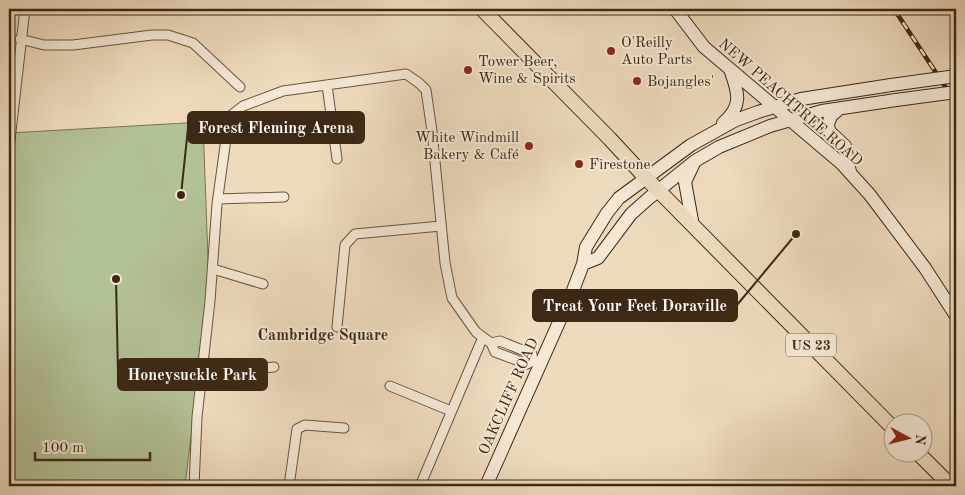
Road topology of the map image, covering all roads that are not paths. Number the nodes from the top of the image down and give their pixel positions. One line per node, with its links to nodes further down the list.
1 (25, 9): 4 (street)
2 (482, 9): 18 (main road, US 23)
3 (675, 9): 5 (main road, NEW PEACHTREE ROAD)
4 (20, 39): 8 (street); 14 (street)
5 (730, 70): 10 (main road, NEW PEACHTREE ROAD); 13 (main road)
6 (956, 76): 10 (main road, OAKCLIFF ROAD, bridge)
7 (327, 85): 15 (street); 21 (street); 24 (street)
8 (240, 87)
9 (956, 92): 11 (main road, bridge)
10 (774, 108): 12 (main road, NEW PEACHTREE ROAD); 13 (main road, OAKCLIFF ROAD)
11 (839, 109): 12 (main road); 17 (main road)
12 (790, 121): 16 (main road); 17 (main road, NEW PEACHTREE ROAD)
13 (714, 131): 18 (main road, OAKCLIFF ROAD)
14 (9, 148)
15 (337, 159)
16 (695, 160): 19 (main road); 25 (main road)
17 (850, 172): 29 (main road, NEW PEACHTREE ROAD)
18 (646, 178): 19 (main road, US 23); 26 (main road, OAKCLIFF ROAD)
19 (658, 191): 25 (main road, US 23); 26 (main road)
20 (284, 197): 21 (street)
21 (218, 199): 27 (street)
22 (9, 208): 23 (street)
23 (9, 225)
24 (441, 226): 30 (street); 31 (street)
25 (693, 226): 37 (main road, US 23)
26 (583, 264): 32 (main road, OAKCLIFF ROAD)
27 (213, 269): 28 (street); 34 (street)
28 (263, 284)
29 (956, 316)
30 (337, 327)
31 (483, 337): 32 (street); 36 (street)
32 (537, 362): 43 (main road, OAKCLIFF ROAD)
33 (274, 367): 34 (street)
34 (202, 374): 40 (street)
35 (390, 386): 36 (street)
36 (451, 411): 42 (street)
37 (882, 417)
38 (344, 428): 41 (street)
39 (928, 462): 44 (main road)
40 (194, 486)
41 (289, 486)
42 (420, 486)
43 (486, 486)
44 (951, 486)

